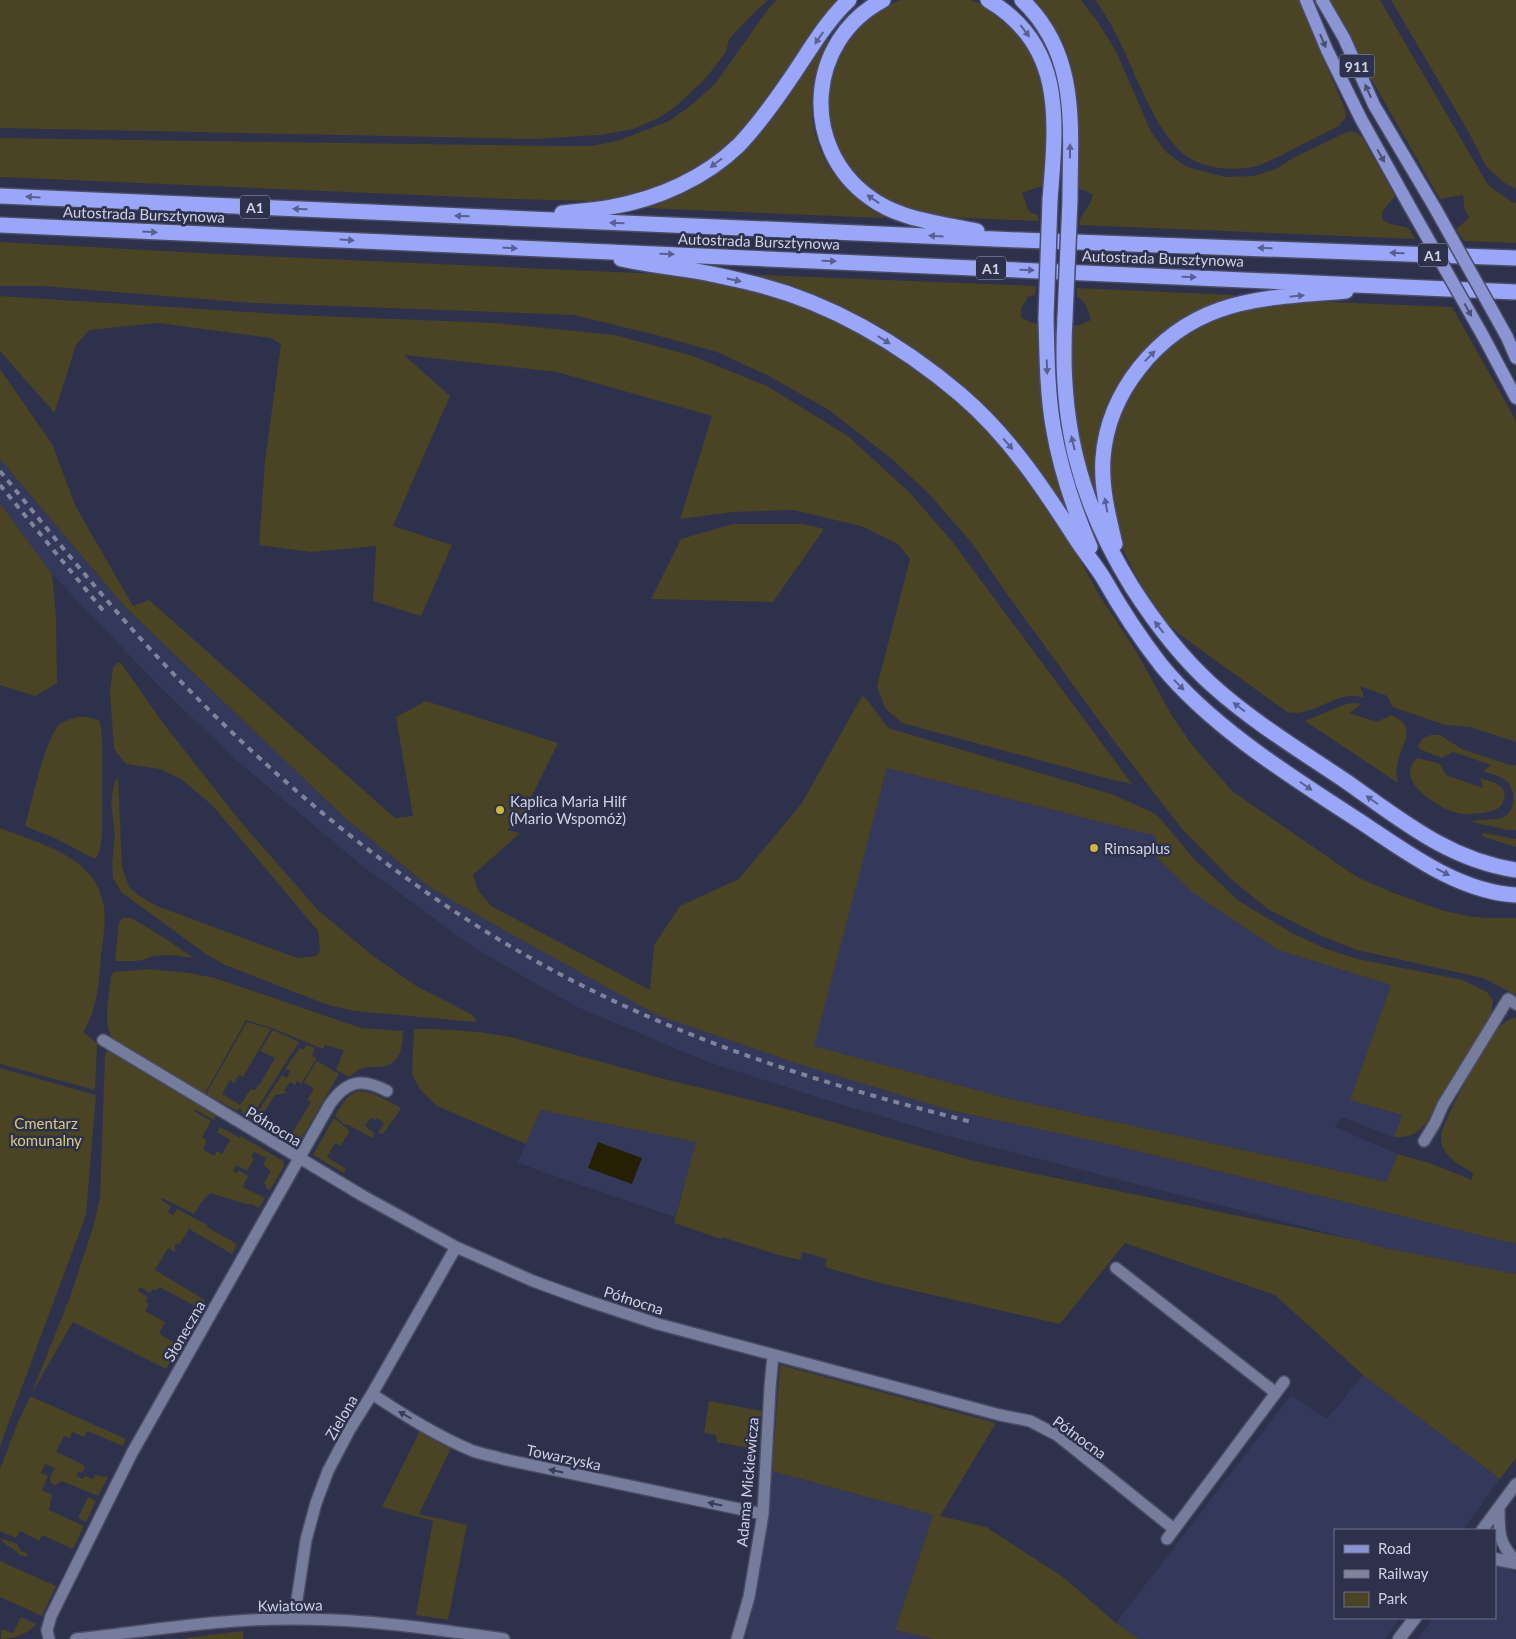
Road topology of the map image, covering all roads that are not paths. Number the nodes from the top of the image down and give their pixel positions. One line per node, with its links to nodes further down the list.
1 (849, 0): 8 (highway, one-way to 8)
2 (883, 0): 10 (highway, one-way to 2)
3 (988, 0): 20 (highway, one-way to 20, bridge)
4 (1022, 0): 19 (highway, one-way to 4, bridge)
5 (1306, 0): 16 (main road, 911, one-way to 16, bridge)
6 (1322, 0): 15 (main road, 911, one-way to 6, bridge)
7 (0, 196): 8 (highway, Autostrada Bursztynowa / A1, one-way to 7)
8 (511, 218): 10 (highway, Autostrada Bursztynowa / A1, one-way to 8)
9 (0, 225): 11 (highway, Autostrada Bursztynowa / A1, one-way to 11)
10 (1020, 240): 12 (highway, Autostrada Bursztynowa / A1, one-way to 10)
11 (583, 251): 13 (highway, Autostrada Bursztynowa / A1, one-way to 13); 20 (highway, one-way to 20)
12 (1516, 258)
13 (1400, 286): 14 (highway, Autostrada Bursztynowa / A1); 19 (highway, one-way to 13)
14 (1516, 292)
15 (1513, 348)
16 (1505, 378): 17 (main road, 911); 18 (main road)
17 (1516, 398)
18 (1516, 406)
19 (1122, 570): 21 (highway, one-way to 19)
20 (1103, 578): 22 (highway, one-way to 22)
21 (1516, 870)
22 (1516, 894)
23 (1516, 1004): 26 (street)
24 (103, 1040): 27 (street, Północna)
25 (387, 1091): 27 (street, Słoneczna)
26 (1424, 1141)
27 (299, 1159): 28 (street, Północna); 44 (street, Słoneczna)
28 (456, 1247): 30 (street, Północna); 33 (street, Zielona)
29 (1116, 1268): 32 (street)
30 (773, 1355): 36 (street, Adama Mickiewicza); 37 (street, Północna)
31 (1284, 1382): 32 (street)
32 (1276, 1393): 37 (street)
33 (372, 1394): 36 (street, Towarzyska, one-way to 33); 42 (street, Zielona)
34 (1516, 1484): 35 (street)
35 (1499, 1507): 38 (street); 41 (street)
36 (763, 1514): 47 (street, Adama Mickiewicza)
37 (1174, 1529): 39 (street)
38 (1483, 1529)
39 (1167, 1539)
40 (1496, 1559): 41 (street)
41 (1516, 1562)
42 (294, 1619): 45 (street, Kwiatowa); 46 (street, Kwiatowa)
43 (1414, 1619): 48 (street)
44 (49, 1639)
45 (76, 1639)
46 (504, 1639)
47 (737, 1639)
48 (1399, 1639)

